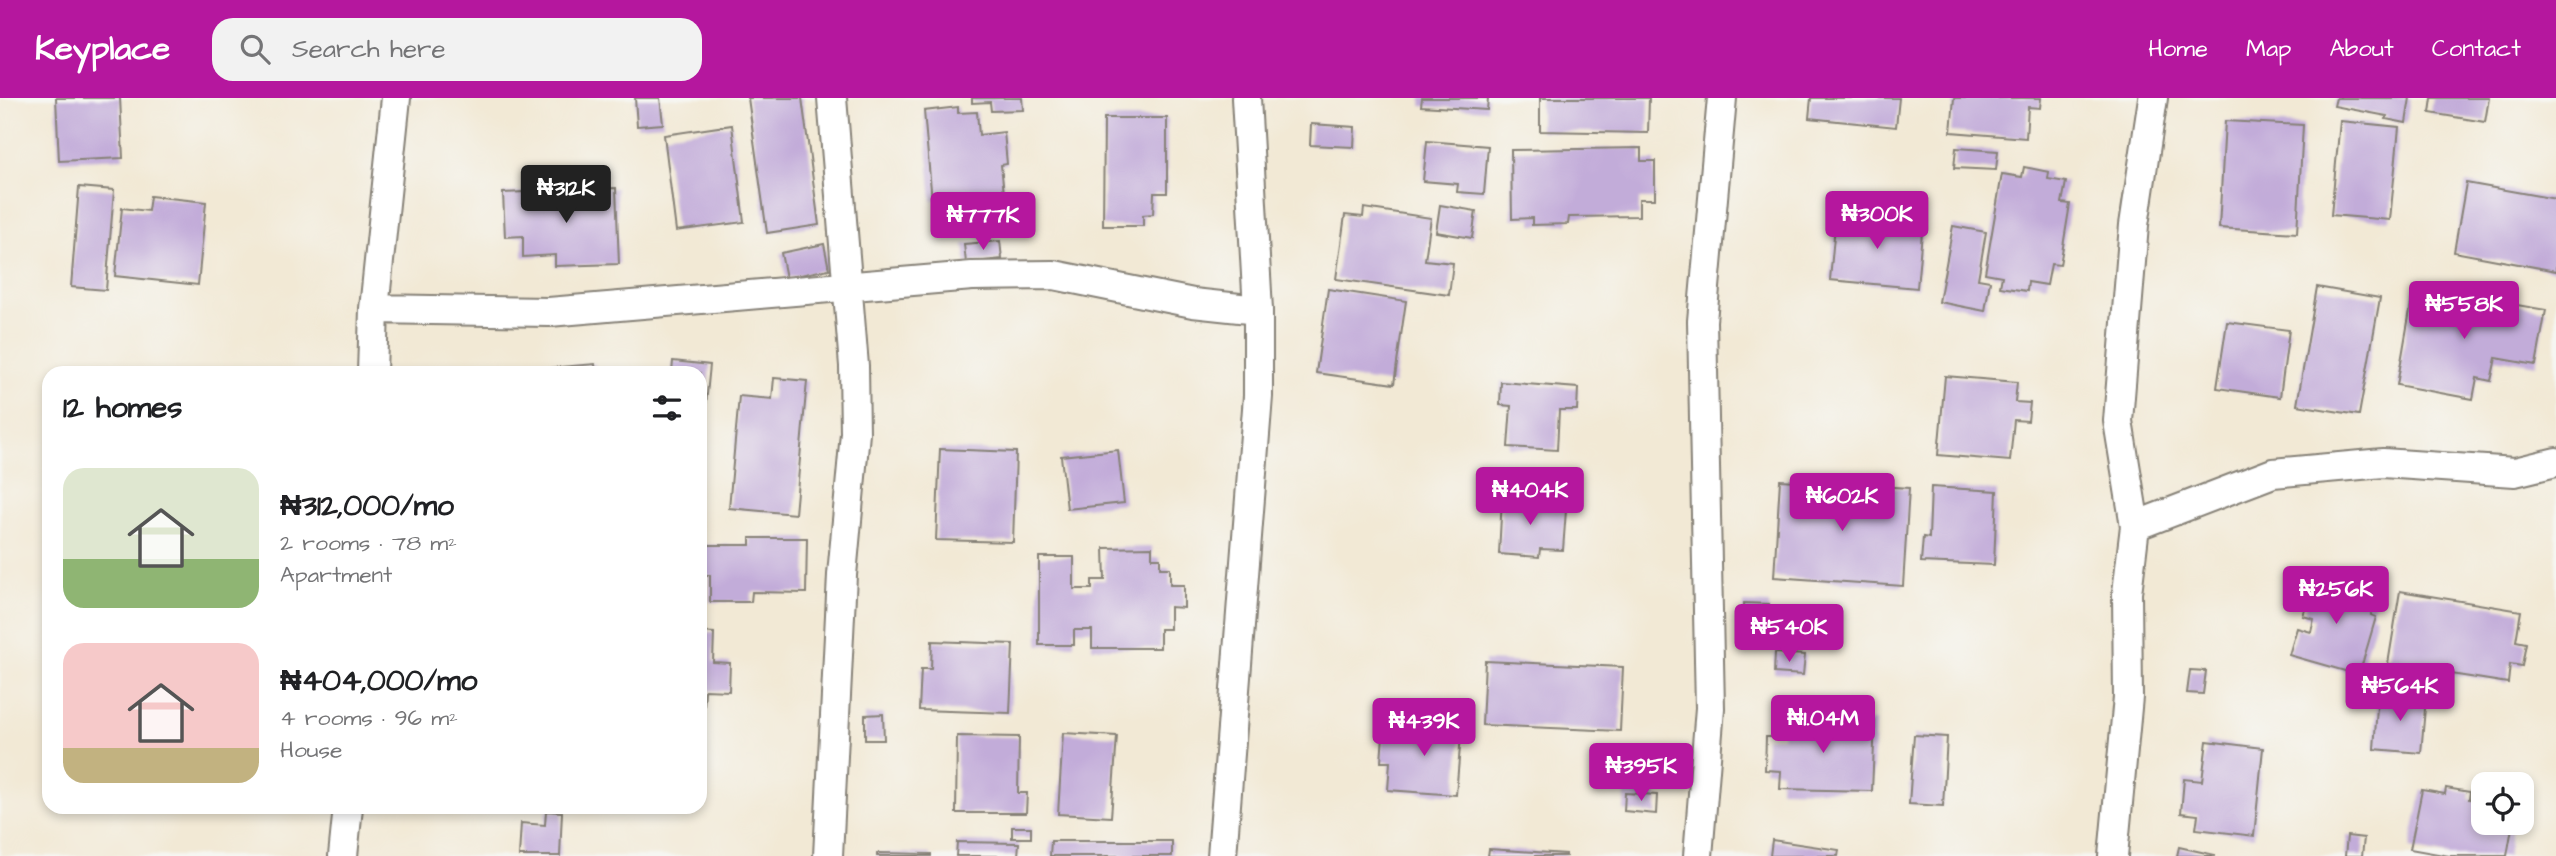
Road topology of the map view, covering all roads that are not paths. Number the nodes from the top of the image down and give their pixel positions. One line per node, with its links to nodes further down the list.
1 (396, 98): 7 (street)
2 (832, 98): 6 (street)
3 (1246, 98): 8 (street)
4 (1723, 98): 16 (street)
5 (2153, 98): 11 (street)
6 (846, 288): 7 (street); 8 (street); 14 (street)
7 (374, 309): 9 (street)
8 (1258, 310): 15 (street)
9 (372, 366)
10 (2556, 462): 11 (street)
11 (2135, 526): 17 (street)
12 (347, 814): 13 (street)
13 (343, 856)
14 (828, 856)
15 (1222, 856)
16 (1698, 856)
17 (2113, 856)

